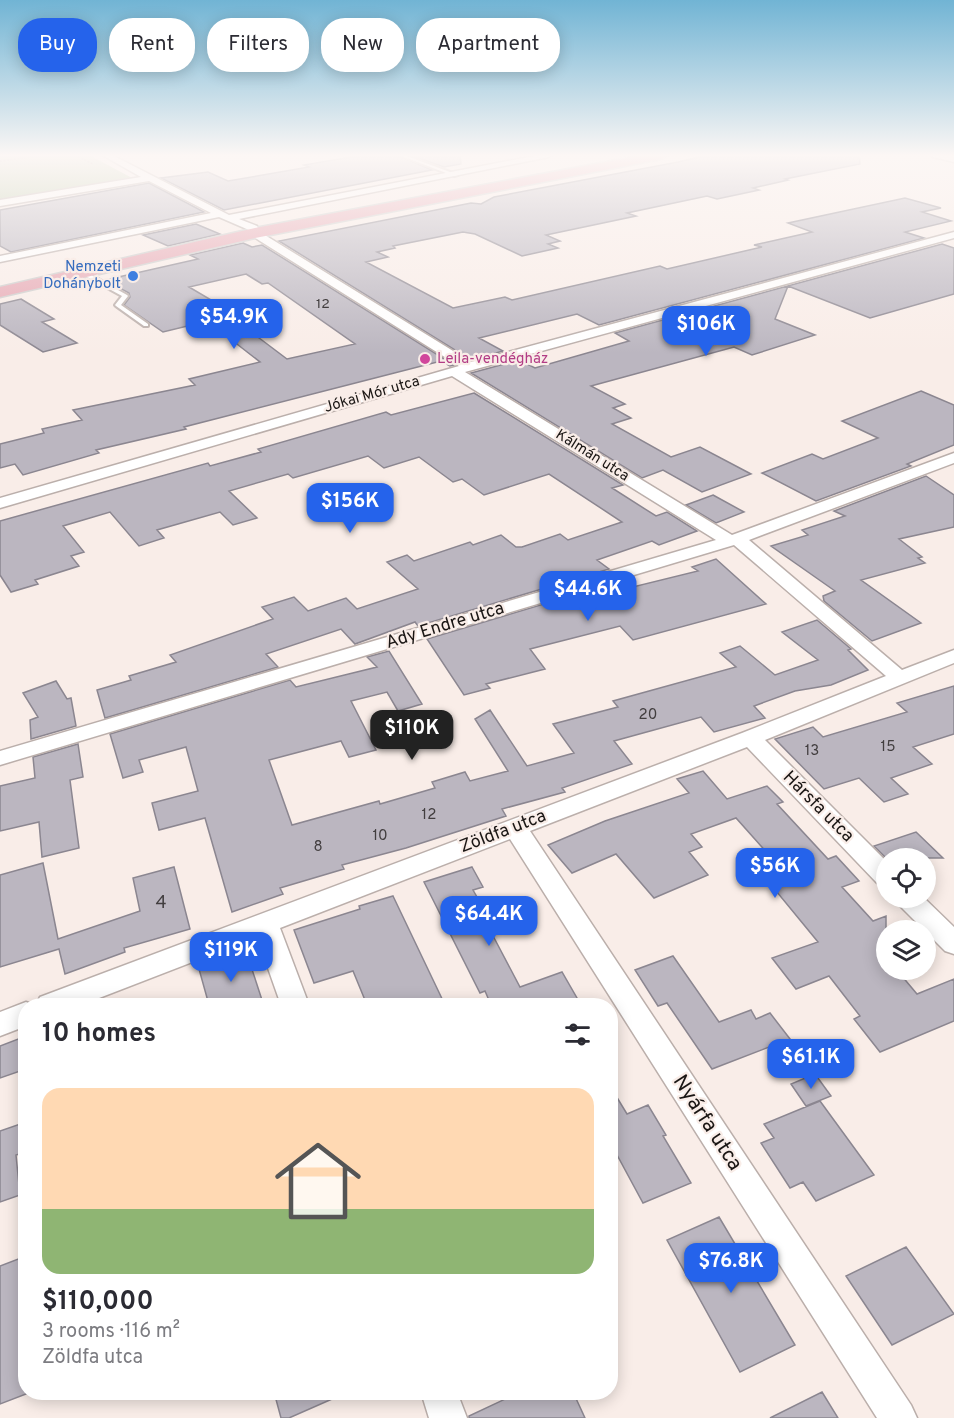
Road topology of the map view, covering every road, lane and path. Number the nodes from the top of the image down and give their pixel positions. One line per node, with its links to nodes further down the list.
1 (209, 221): 6 (street)
2 (227, 221): 4 (street)
3 (316, 221): 4 (main road)
4 (255, 233): 7 (main road); 10 (street)
5 (954, 235): 10 (street, Jókai Mór utca)
6 (0, 259)
7 (82, 272): 8 (main road); 9 (lane)
8 (0, 292)
9 (146, 325)
10 (470, 367): 11 (street, Jókai Mór utca)
11 (454, 371): 13 (street, Jókai Mór utca); 14 (street, Kálmán utca)
12 (954, 458): 14 (street, Ady Endre utca)
13 (0, 502)
14 (734, 540): 16 (street, Kálmán utca); 18 (street, Ady Endre utca)
15 (954, 656): 16 (street, Zöldfa utca)
16 (901, 679): 17 (street, Zöldfa utca)
17 (750, 738): 19 (street, Zöldfa utca); 20 (street, Hársfa utca)
18 (0, 758)
19 (515, 828): 22 (street, Zöldfa utca); 30 (street, Nyárfa utca)
20 (876, 866)
21 (918, 908): 23 (street)
22 (265, 924): 24 (street, Zöldfa utca); 25 (street)
23 (954, 944)
24 (69, 998)
25 (292, 998)
26 (18, 1017): 27 (street)
27 (0, 1024)
28 (442, 1400): 29 (street)
29 (448, 1418)
30 (898, 1418)

